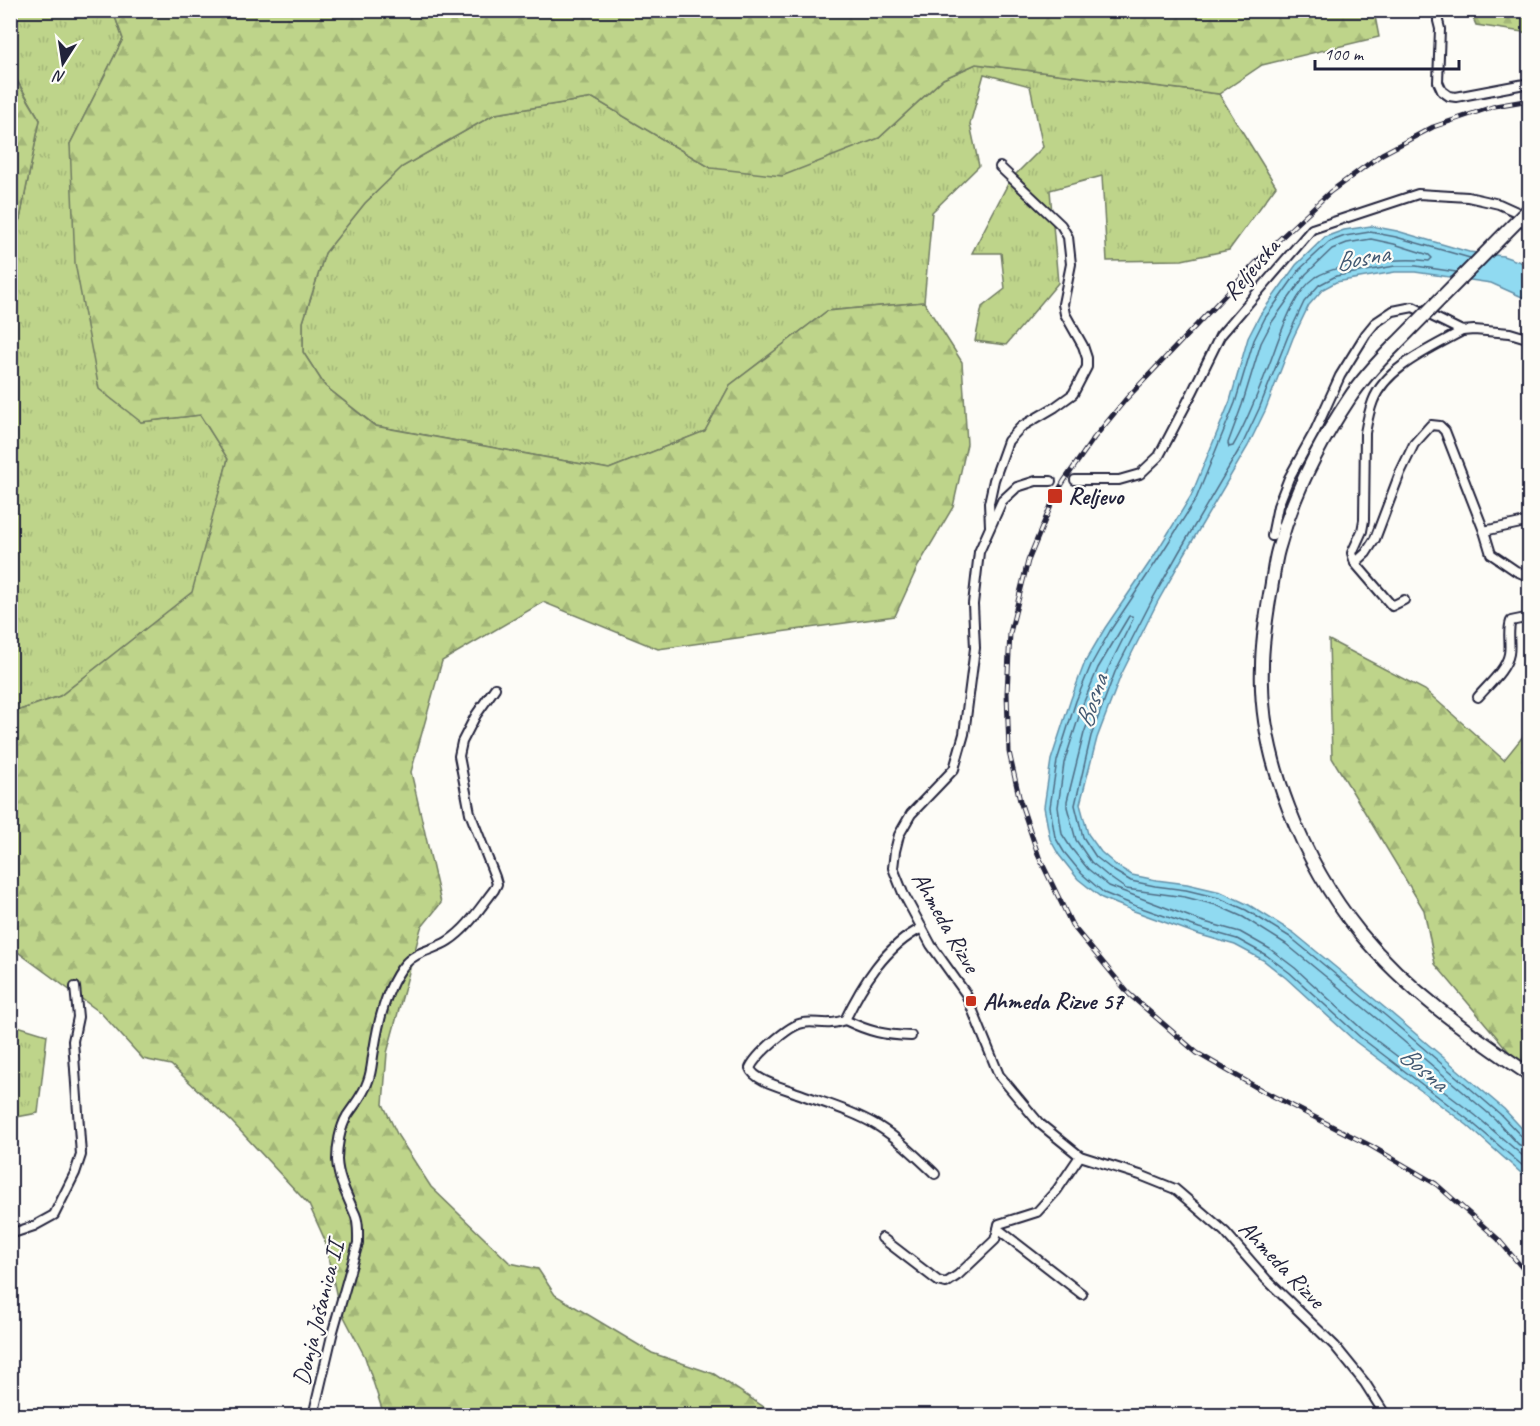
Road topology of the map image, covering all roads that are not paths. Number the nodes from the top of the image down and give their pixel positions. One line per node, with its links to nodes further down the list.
1 (1438, 10): 2 (street)
2 (1530, 83)
3 (1000, 167): 11 (street)
4 (1530, 208): 24 (main road, bridge)
5 (1530, 218): 8 (street, Reljevska)
6 (1462, 331): 7 (street); 13 (street); 14 (street)
7 (1530, 339)
8 (1075, 480)
9 (1052, 481): 11 (street, Ahmeda Rizve)
10 (1530, 521): 12 (street)
11 (990, 527): 20 (street, Ahmeda Rizve)
12 (1484, 531): 14 (street); 15 (street)
13 (1272, 536)
14 (1355, 563): 16 (street)
15 (1530, 577)
16 (1404, 600)
17 (1530, 616): 19 (street)
18 (495, 688): 31 (street, Donja Jošanica II)
19 (1478, 697)
20 (922, 928): 22 (street); 25 (street, Ahmeda Rizve)
21 (75, 987): 28 (street)
22 (845, 1020): 23 (street); 26 (street)
23 (911, 1036)
24 (1530, 1075)
25 (1080, 1156): 27 (street); 32 (street, Ahmeda Rizve)
26 (935, 1174)
27 (998, 1229): 29 (street); 30 (street)
28 (10, 1234)
29 (882, 1238)
30 (1083, 1294)
31 (313, 1416)
32 (1386, 1416)

